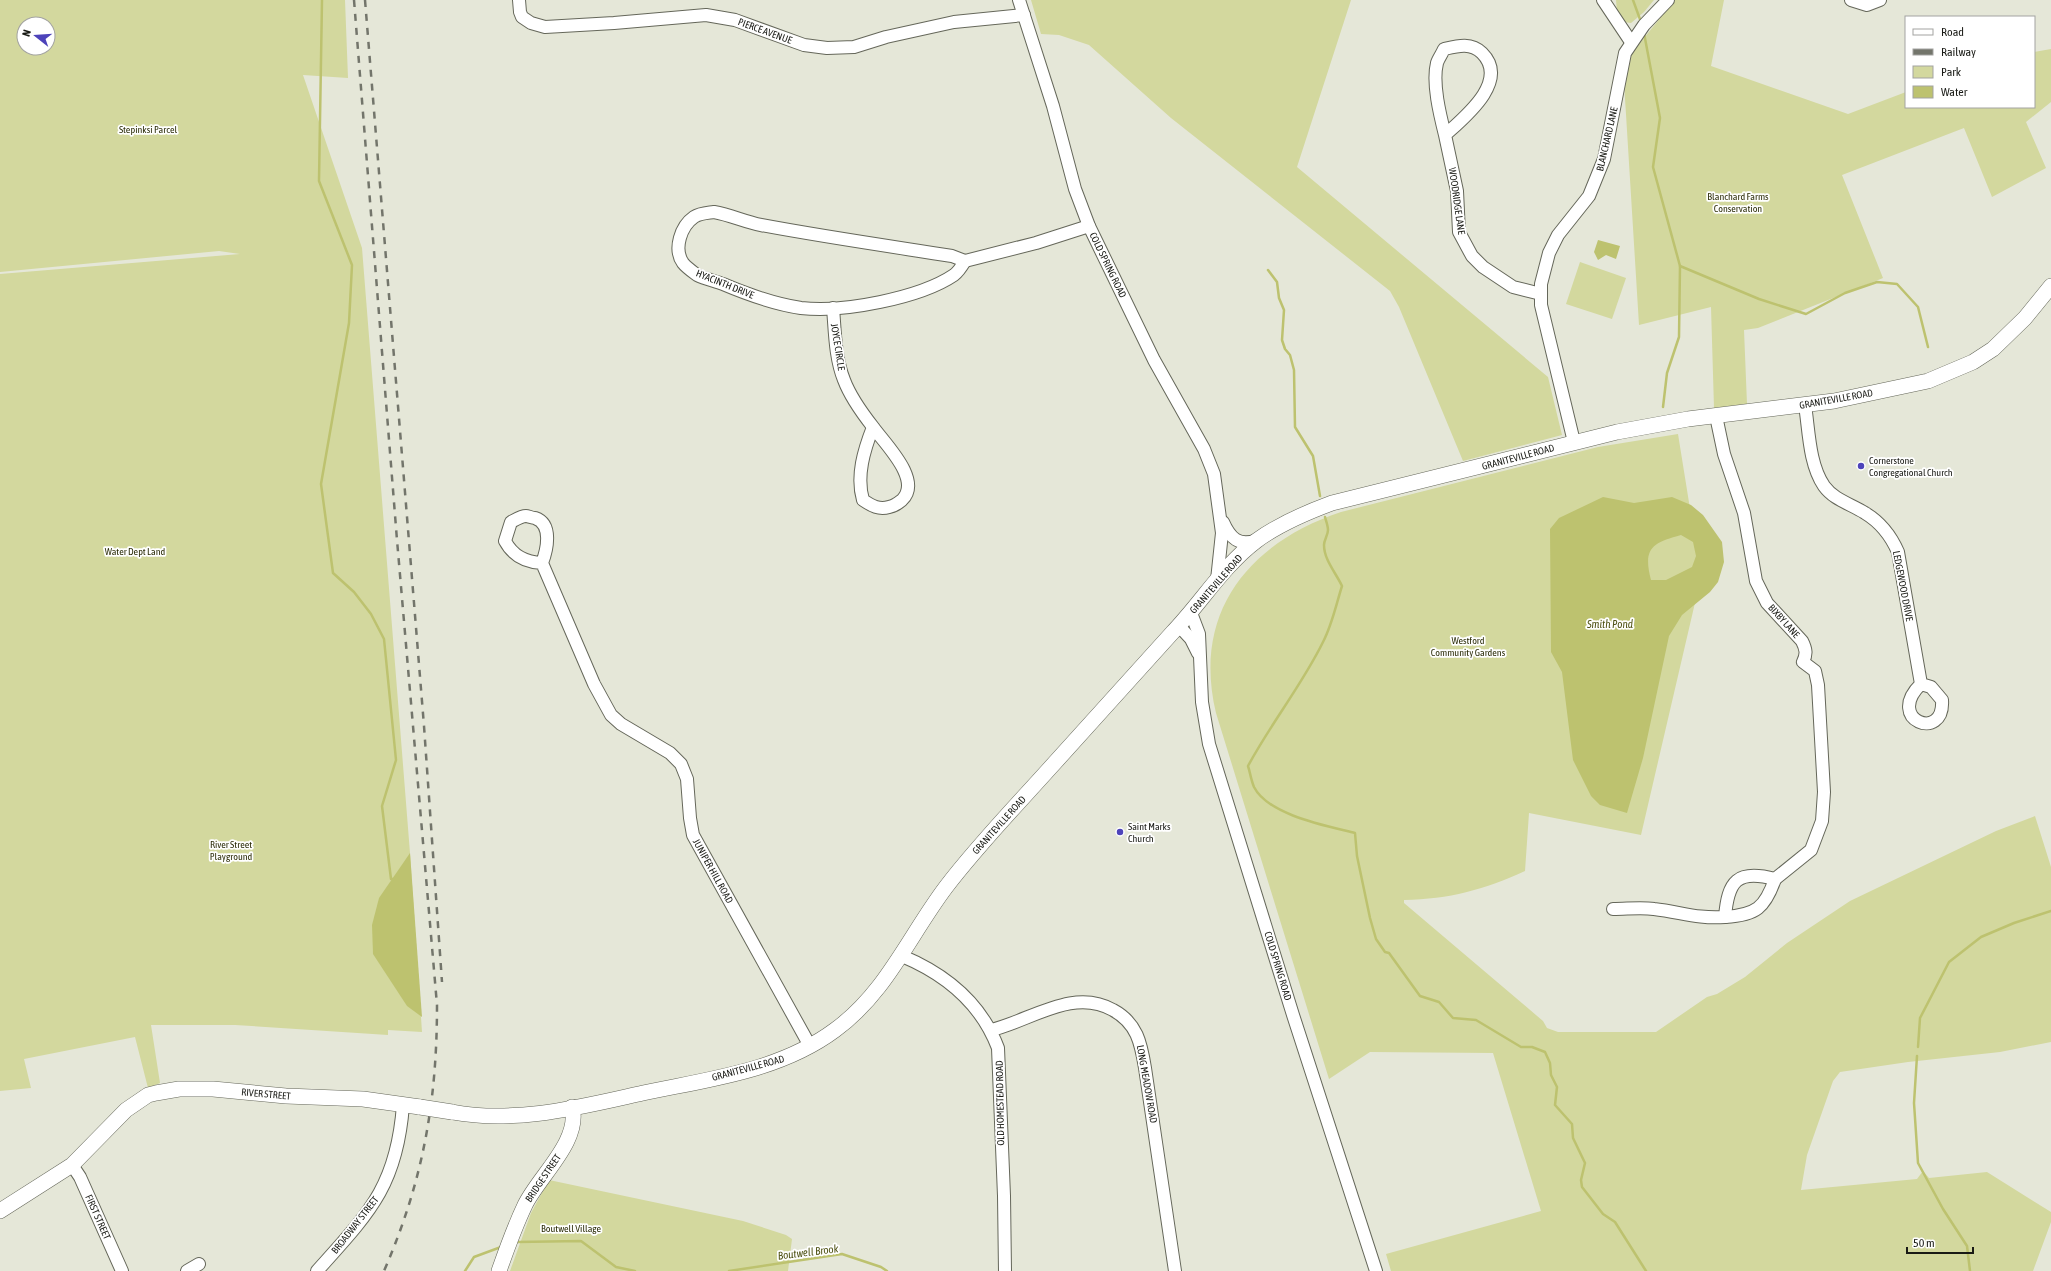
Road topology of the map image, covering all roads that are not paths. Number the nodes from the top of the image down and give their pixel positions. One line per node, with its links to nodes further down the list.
1 (519, 0): 7 (street, PIERCE AVENUE)
2 (1019, 0): 7 (street, COLD SPRING ROAD)
3 (1603, 0): 8 (street)
4 (1668, 0): 8 (street, BLANCHARD LANE)
5 (1851, 0): 6 (street)
6 (1880, 0)
7 (1024, 15): 10 (street, COLD SPRING ROAD)
8 (1631, 42): 13 (street, BLANCHARD LANE)
9 (1445, 135): 9 (street, WOODRIDGE LANE); 13 (street, WOODRIDGE LANE)
10 (1089, 226): 11 (street); 19 (street, COLD SPRING ROAD)
11 (965, 261): 14 (street, HYACINTH DRIVE); 14 (street, HYACINTH DRIVE)
12 (2051, 286): 15 (main road, GRANITEVILLE ROAD)
13 (1541, 294): 18 (street, BLANCHARD LANE)
14 (833, 308): 17 (street, JOYCE CIRCLE)
15 (1805, 405): 16 (main road, GRANITEVILLE ROAD); 26 (street, LEDGEWOOD DRIVE)
16 (1716, 416): 18 (main road, GRANITEVILLE ROAD); 27 (street, BIXBY LANE)
17 (872, 427): 17 (street, JOYCE CIRCLE)
18 (1574, 442): 20 (main road, GRANITEVILLE ROAD)
19 (1222, 520): 20 (street, COLD SPRING ROAD); 22 (street, COLD SPRING ROAD)
20 (1258, 540): 22 (main road, GRANITEVILLE ROAD)
21 (542, 563): 32 (street, JUNIPER HILL ROAD)
22 (1217, 580): 23 (main road, GRANITEVILLE ROAD)
23 (1191, 613): 24 (main road, GRANITEVILLE ROAD); 25 (street, COLD SPRING ROAD)
24 (1179, 626): 25 (street, COLD SPRING ROAD); 30 (main road, GRANITEVILLE ROAD)
25 (1199, 656): 44 (street, COLD SPRING ROAD)
26 (1921, 684)
27 (1775, 879): 29 (street); 29 (street)
28 (1613, 909): 29 (street)
29 (1726, 917)
30 (902, 956): 31 (street, OLD HOMESTEAD ROAD); 32 (main road, GRANITEVILLE ROAD)
31 (991, 1030): 42 (street, OLD HOMESTEAD ROAD); 43 (street, LONG MEADOW ROAD)
32 (810, 1046): 34 (main road, GRANITEVILLE ROAD)
33 (403, 1105): 34 (main road, RIVER STREET, bridge); 35 (main road, RIVER STREET); 40 (street, BROADWAY STREET)
34 (572, 1108): 41 (main road, BRIDGE STREET)
35 (72, 1165): 36 (main road, RIVER STREET); 38 (street, FIRST STREET)
36 (0, 1211)
37 (199, 1264): 39 (street)
38 (122, 1271)
39 (187, 1271)
40 (317, 1271)
41 (500, 1271)
42 (1005, 1271)
43 (1175, 1271)
44 (1376, 1271)

